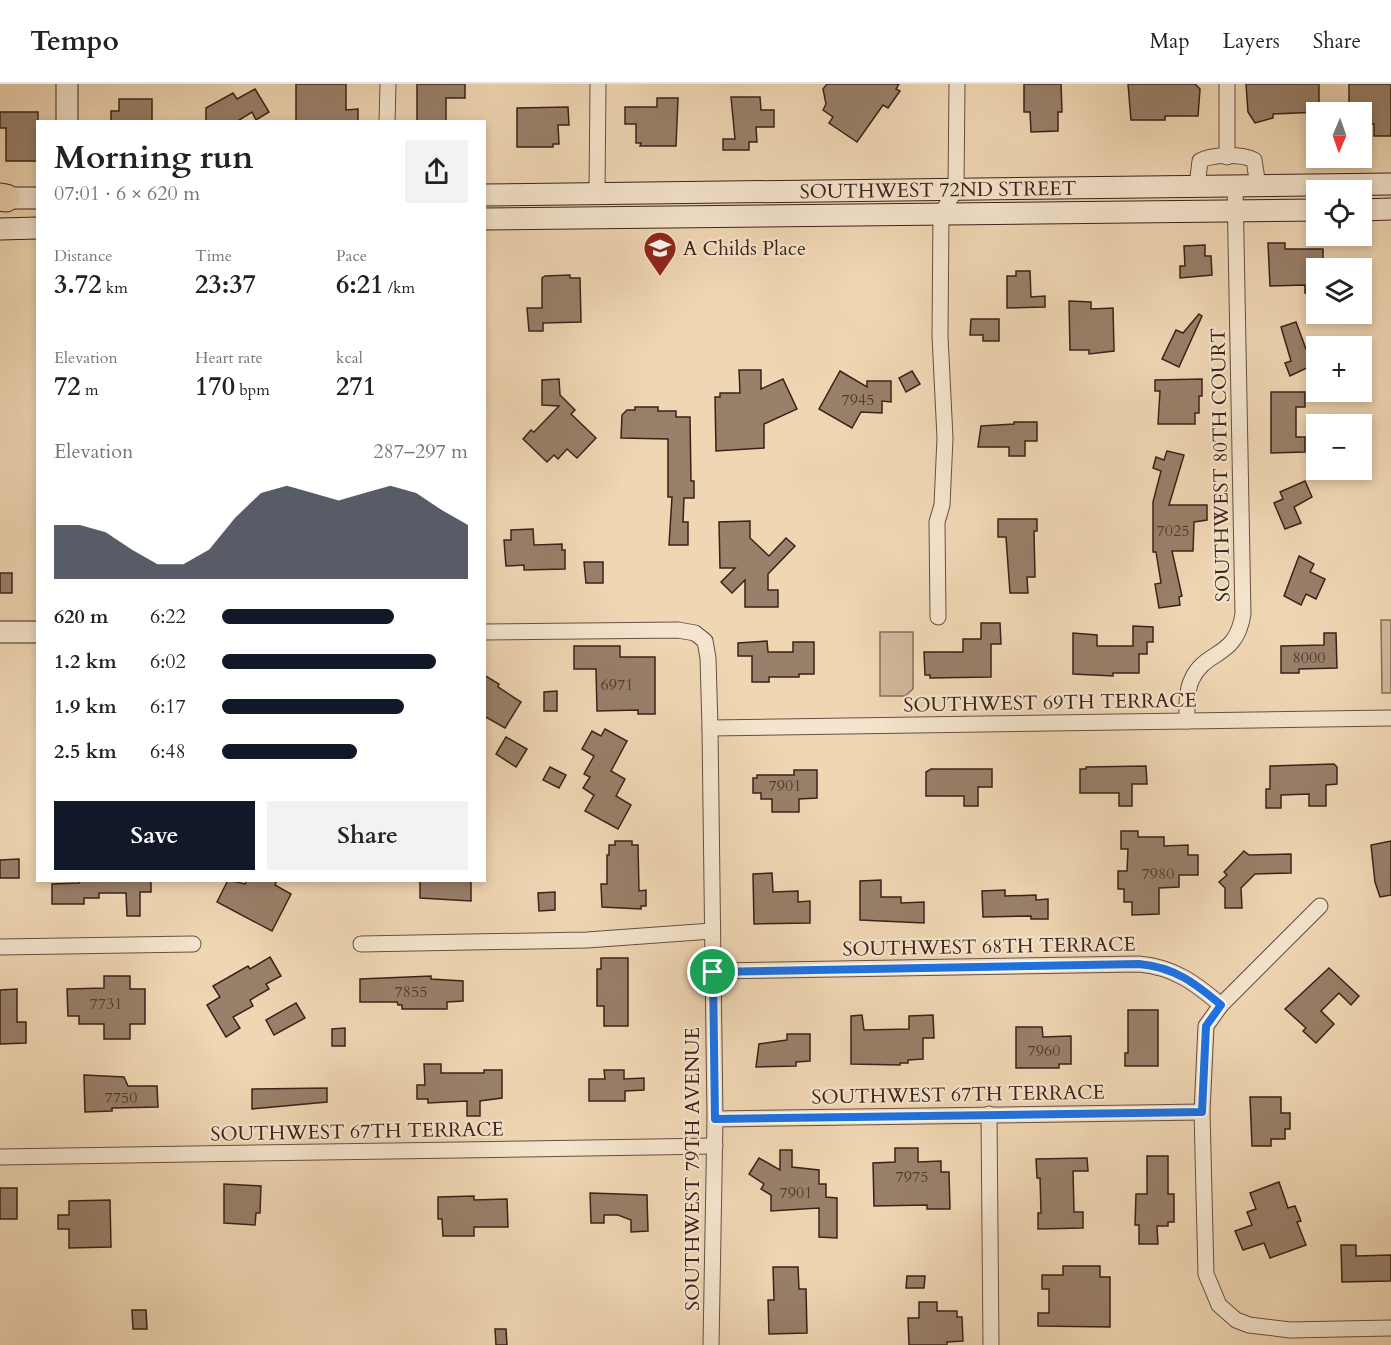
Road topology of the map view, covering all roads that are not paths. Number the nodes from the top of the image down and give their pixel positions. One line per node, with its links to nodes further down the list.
1 (67, 84): 6 (main road)
2 (388, 84): 7 (street)
3 (598, 84): 14 (street)
4 (957, 84): 13 (street)
5 (1227, 84): 8 (street)
6 (67, 120)
7 (387, 120)
8 (1227, 157): 10 (street); 12 (street)
9 (1391, 184): 12 (main road, SOUTHWEST 72ND STREET)
10 (1197, 186): 11 (main road, SOUTHWEST 72ND STREET); 13 (main road, SOUTHWEST 72ND STREET)
11 (1235, 186): 12 (main road, SOUTHWEST 72ND STREET); 21 (street, SOUTHWEST 80TH COURT)
12 (1258, 186)
13 (956, 189): 14 (main road, SOUTHWEST 72ND STREET); 22 (street)
14 (597, 194): 15 (main road, SOUTHWEST 72ND STREET)
15 (486, 195)
16 (2, 198): 17 (main road)
17 (36, 198)
18 (1391, 209): 20 (main road)
19 (1306, 210): 21 (main road, SOUTHWEST 72ND STREET)
20 (1372, 210)
21 (1236, 212): 22 (main road, SOUTHWEST 72ND STREET); 31 (street, SOUTHWEST 80TH COURT)
22 (941, 214): 23 (main road, SOUTHWEST 72ND STREET); 26 (street)
23 (486, 219)
24 (36, 228): 25 (main road)
25 (0, 229)
26 (938, 617)
27 (0, 632): 28 (main road)
28 (36, 632)
29 (486, 632): 32 (street, SOUTHWEST 79TH AVENUE)
30 (1391, 718): 31 (street, SOUTHWEST 69TH TERRACE)
31 (1187, 721): 32 (street, SOUTHWEST 69TH TERRACE)
32 (710, 728): 34 (street, SOUTHWEST 79TH AVENUE)
33 (1320, 906): 39 (street)
34 (711, 931): 36 (street); 38 (street, SOUTHWEST 79TH AVENUE)
35 (193, 944): 37 (street)
36 (361, 944)
37 (0, 947)
38 (713, 972): 39 (street, SOUTHWEST 68TH TERRACE); 42 (street, SOUTHWEST 79TH AVENUE)
39 (1221, 1005): 40 (street)
40 (1202, 1112): 41 (street, SOUTHWEST 67TH TERRACE); 45 (street)
41 (989, 1114): 42 (street, SOUTHWEST 67TH TERRACE); 47 (street)
42 (715, 1119): 43 (street, SOUTHWEST 79TH AVENUE)
43 (715, 1146): 44 (street, SOUTHWEST 67TH TERRACE); 46 (street, SOUTHWEST 79TH AVENUE)
44 (0, 1157)
45 (1391, 1328)
46 (711, 1345)
47 (991, 1345)

